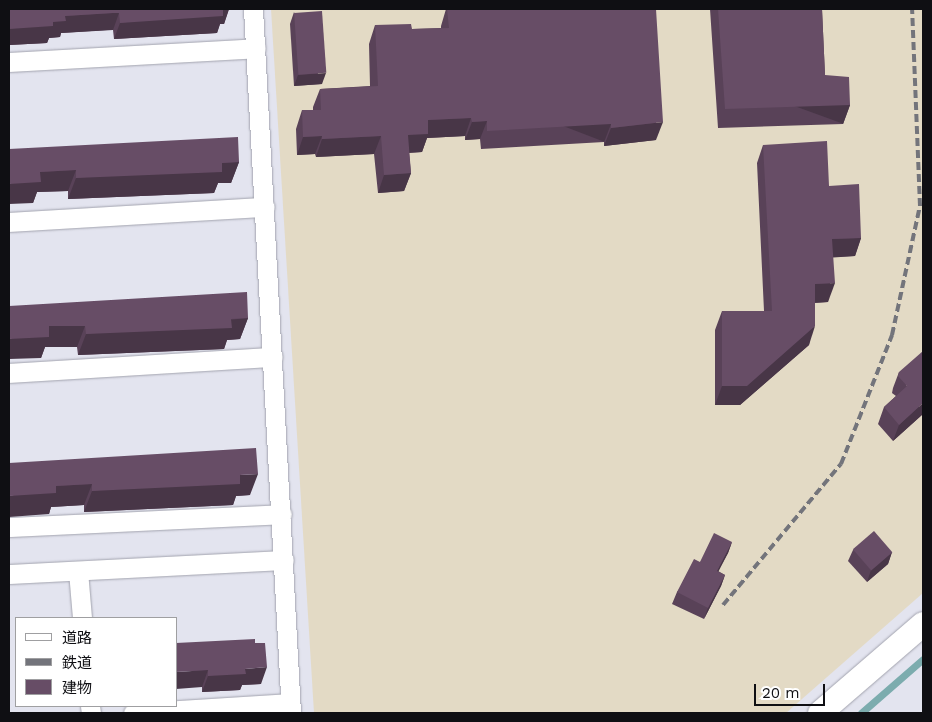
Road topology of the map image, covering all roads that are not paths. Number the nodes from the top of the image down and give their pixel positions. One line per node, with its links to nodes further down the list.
1 (254, 9): 2 (street)
2 (256, 48): 3 (street); 4 (street)
3 (9, 62)
4 (265, 207): 5 (street); 6 (street)
5 (9, 222)
6 (273, 357): 7 (street); 8 (street)
7 (9, 373)
8 (282, 514): 9 (street); 10 (street)
9 (9, 527)
10 (284, 560): 11 (street); 15 (street)
11 (78, 570): 12 (street); 13 (street)
12 (9, 574)
13 (82, 617)
14 (923, 624): 18 (street)
15 (291, 708): 16 (street)
16 (236, 710): 17 (street)
17 (133, 713)
18 (820, 713)

